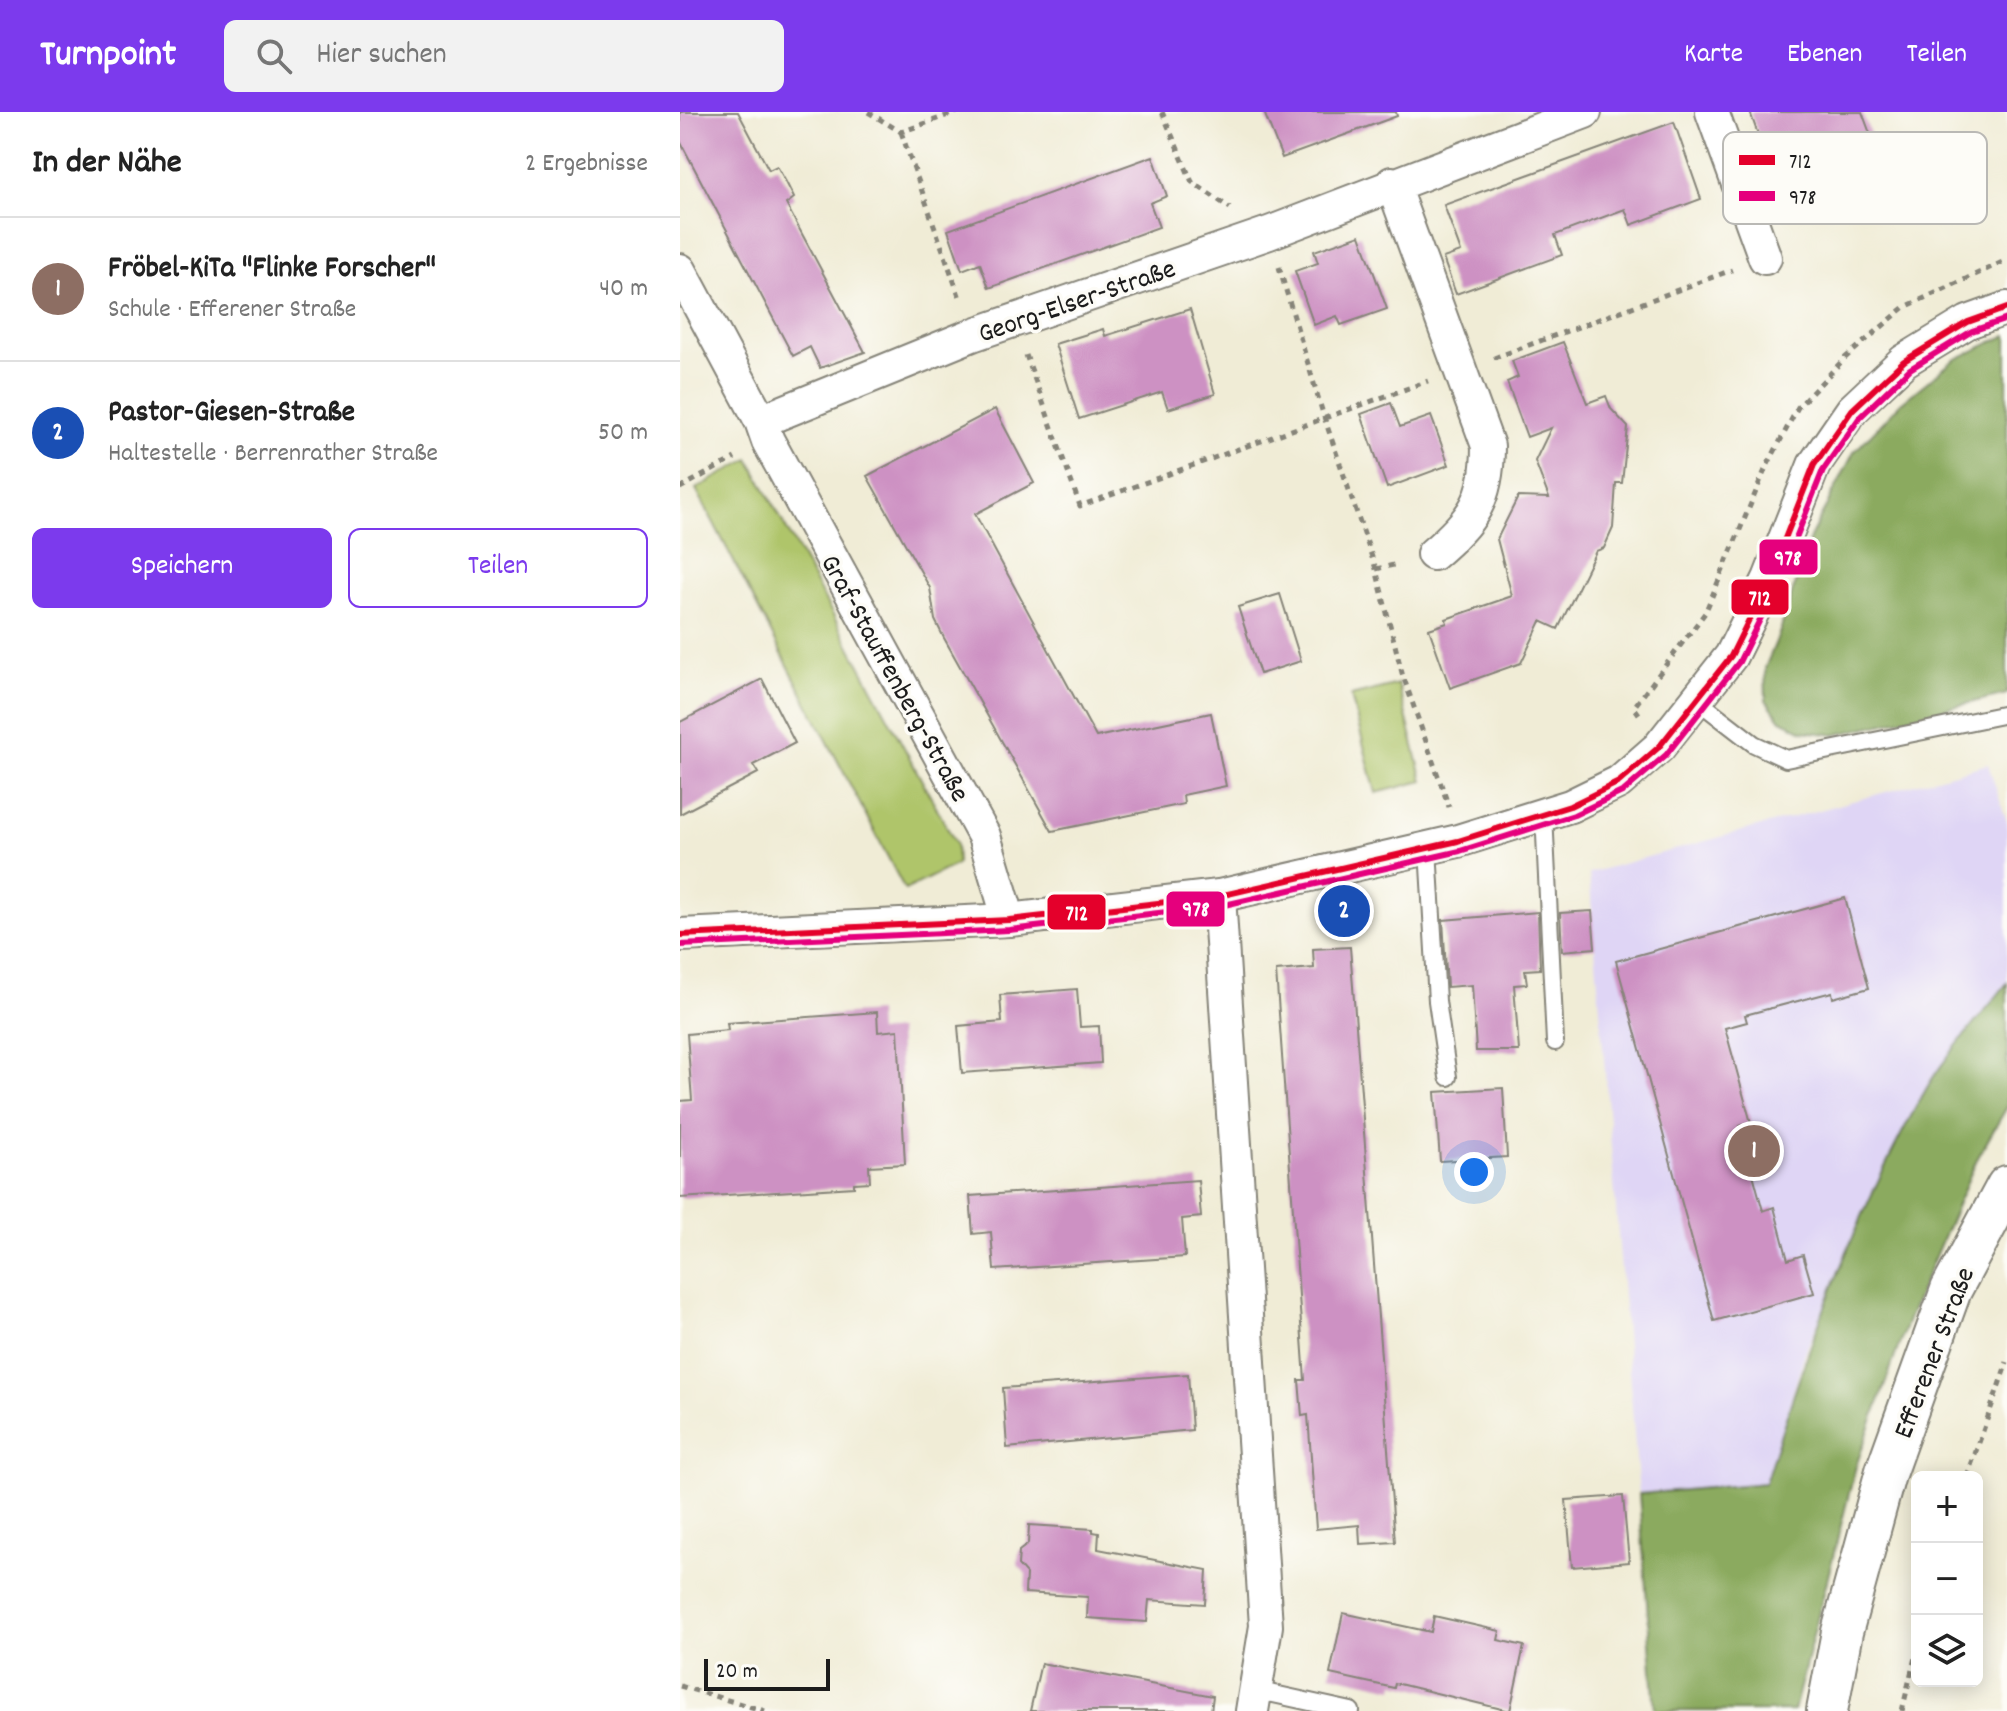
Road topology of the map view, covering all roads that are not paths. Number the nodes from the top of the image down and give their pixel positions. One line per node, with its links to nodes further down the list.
1 (1585, 112): 4 (street, Georg-Elser-Straße)
2 (1712, 112): 3 (street)
3 (1723, 142)
4 (1392, 183): 9 (street, Georg-Elser-Straße); 10 (street)
5 (1753, 224): 6 (street)
6 (1765, 258)
7 (680, 272): 9 (street, Graf-Stauffenberg-Straße)
8 (2007, 308): 11 (street)
9 (765, 431): 16 (street, Graf-Stauffenberg-Straße)
10 (1433, 554)
11 (1697, 700): 12 (lane); 13 (street)
12 (2007, 714)
13 (1544, 814): 14 (street); 18 (lane)
14 (1443, 845): 15 (street); 19 (lane)
15 (1219, 896): 16 (street); 21 (street)
16 (1009, 920): 17 (street)
17 (680, 935)
18 (1555, 1042)
19 (1448, 1077)
20 (2007, 1186): 23 (street, Efferener Straße)
21 (1254, 1701): 22 (lane)
22 (1351, 1711)
23 (1827, 1711)

